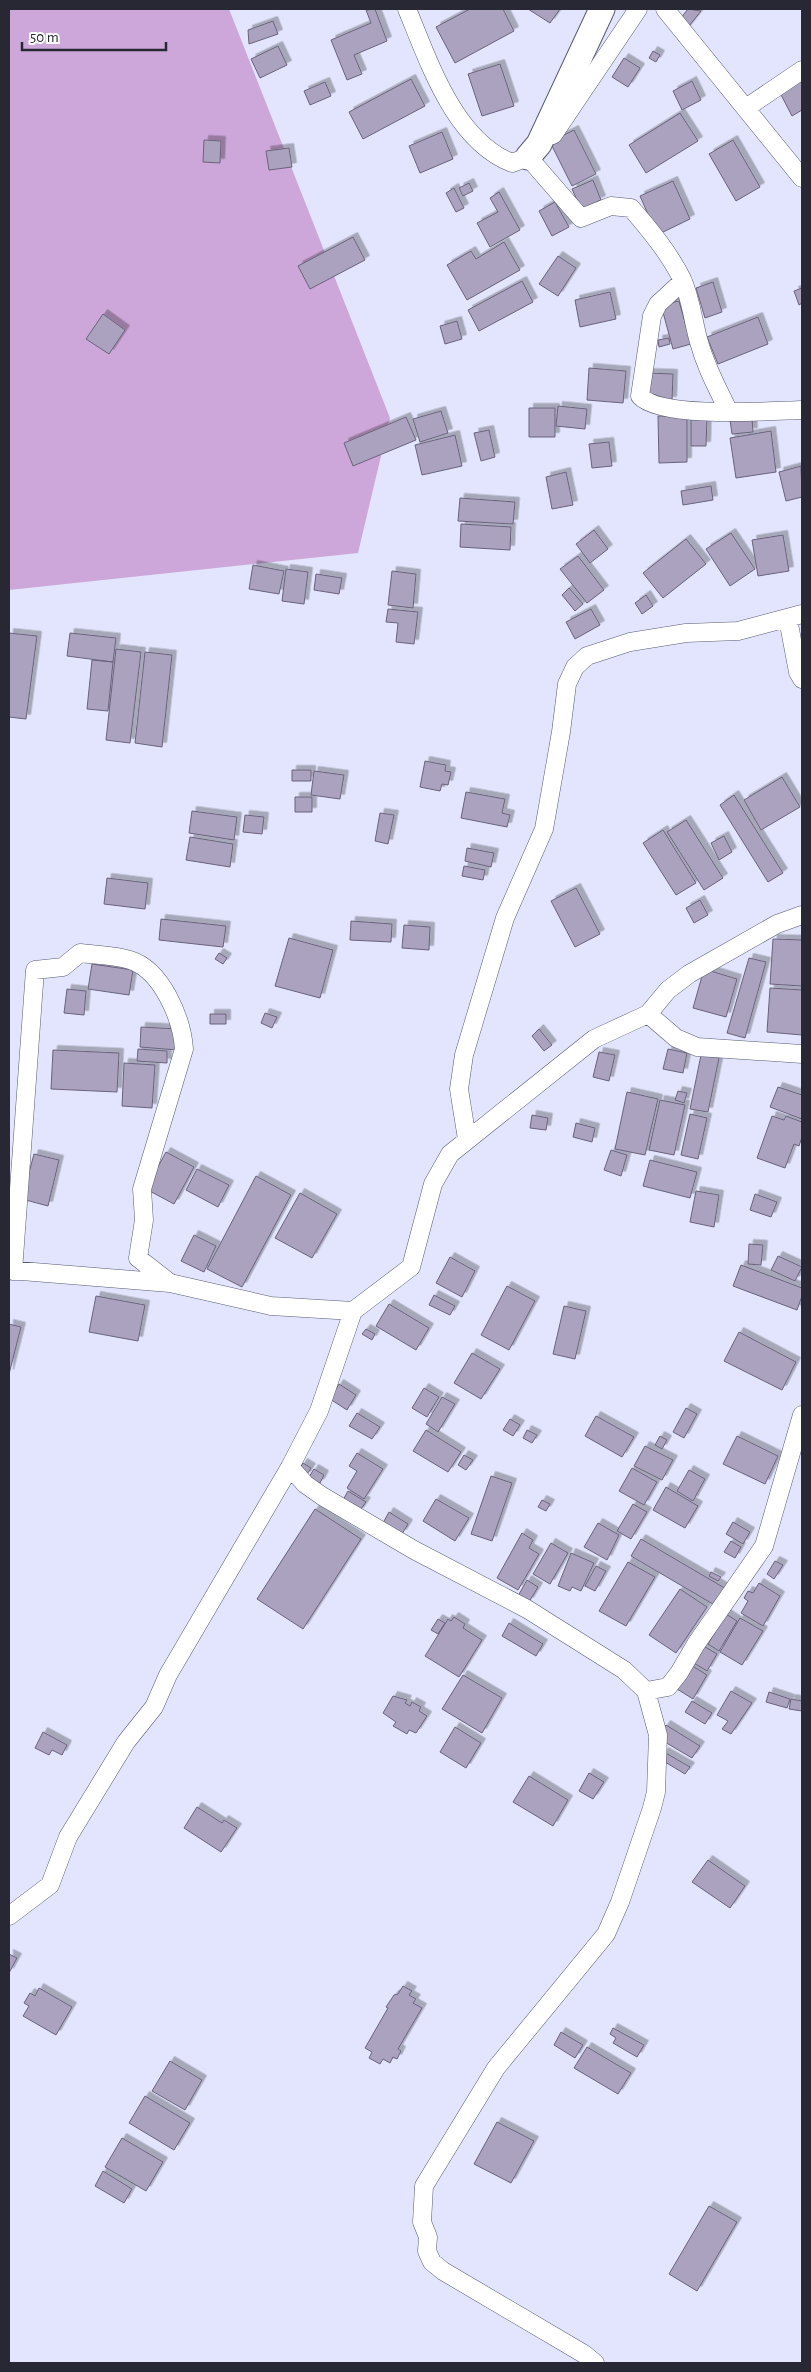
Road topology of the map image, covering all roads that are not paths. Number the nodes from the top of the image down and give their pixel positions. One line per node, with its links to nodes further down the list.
1 (406, 9): 7 (street)
2 (602, 9): 7 (street)
3 (638, 9): 7 (street)
4 (664, 9): 6 (street)
5 (802, 70): 6 (street)
6 (746, 108): 8 (street)
7 (531, 160): 9 (street)
8 (802, 178)
9 (682, 281): 11 (street); 11 (street)
10 (802, 410): 11 (street)
11 (730, 412)
12 (795, 616): 13 (street); 17 (street)
13 (802, 679)
14 (802, 915): 15 (street)
15 (648, 1014): 16 (street); 17 (street)
16 (802, 1054)
17 (467, 1139): 20 (street)
18 (11, 1270): 19 (street); 19 (street)
19 (170, 1283): 20 (street)
20 (353, 1311): 22 (street)
21 (802, 1415): 23 (street)
22 (290, 1467): 23 (street); 24 (street)
23 (646, 1691): 25 (street)
24 (9, 1916)
25 (595, 2363)

